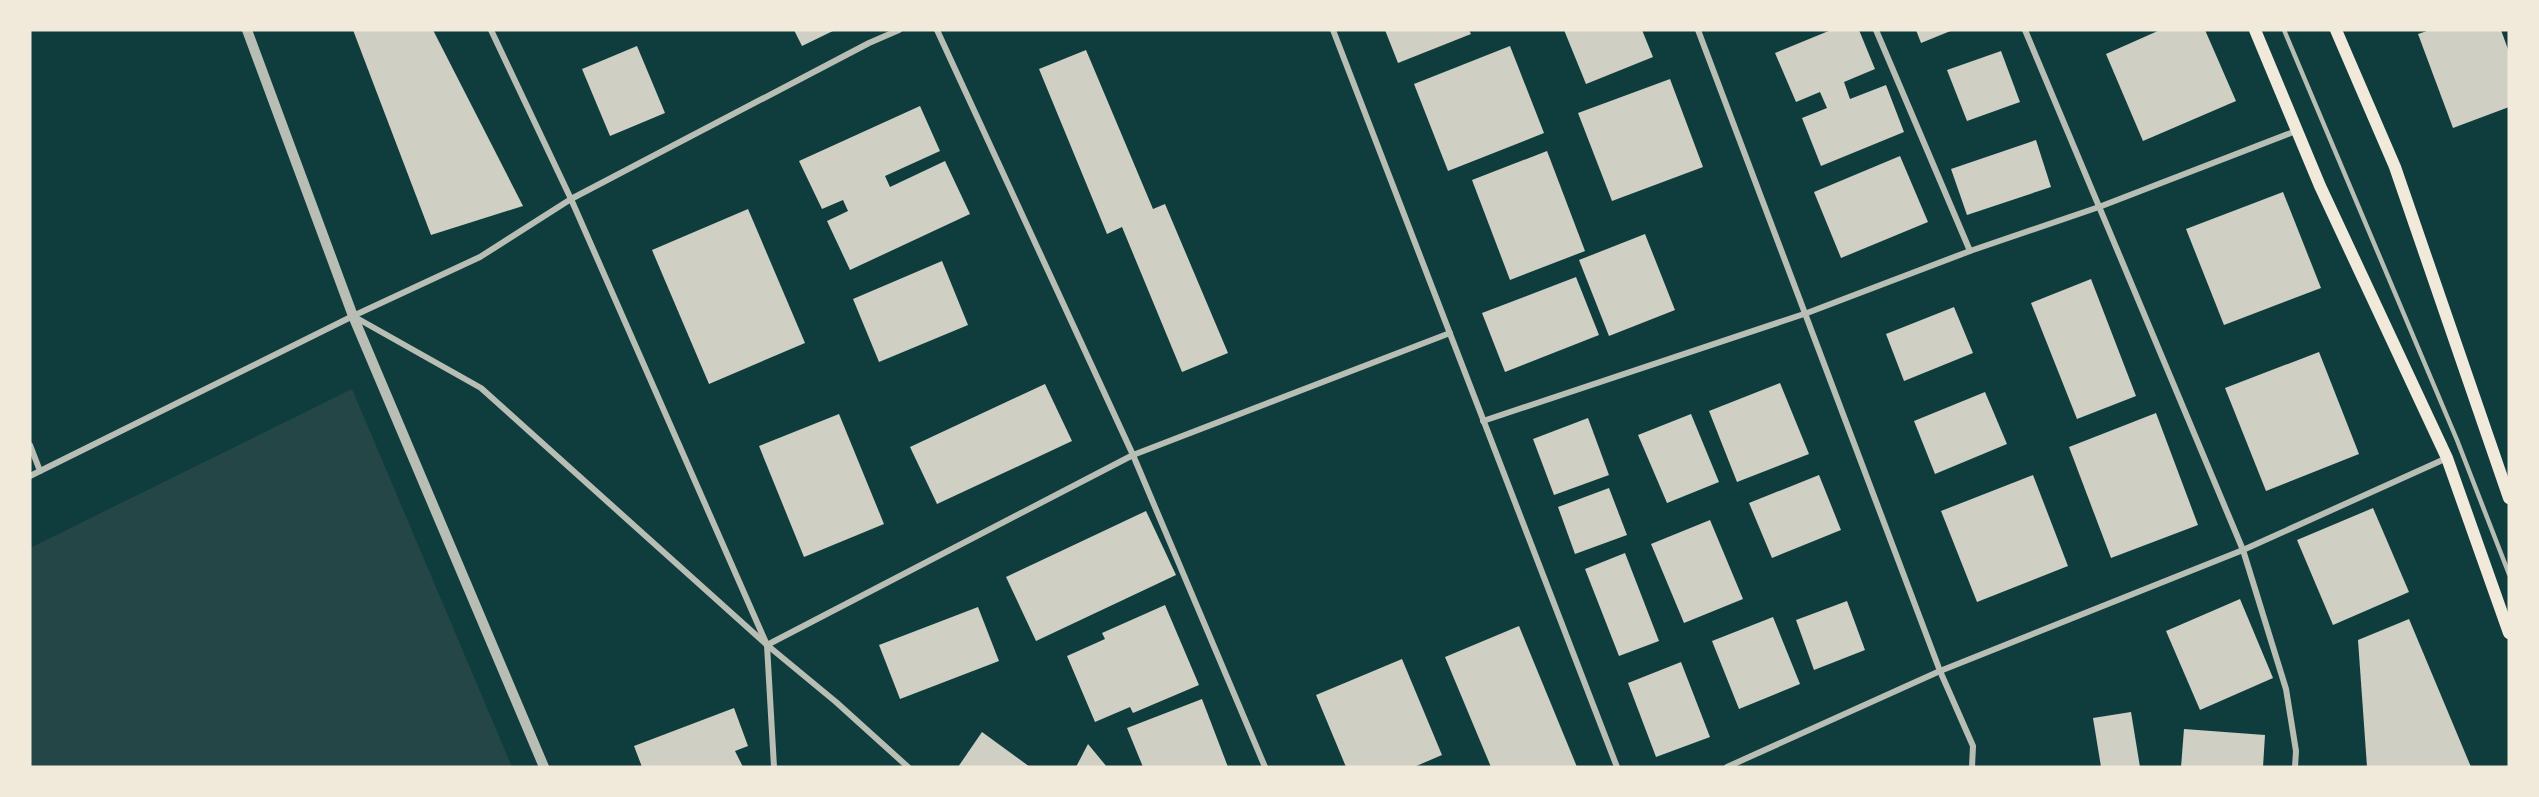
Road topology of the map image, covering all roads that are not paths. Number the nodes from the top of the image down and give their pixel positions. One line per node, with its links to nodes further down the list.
1 (247, 30): 17 (street)
2 (491, 30): 13 (street)
3 (899, 30): 13 (street)
4 (937, 30): 21 (street)
5 (1333, 30): 18 (street)
6 (1698, 30): 16 (street)
7 (1876, 30): 15 (street)
8 (2025, 30): 14 (street)
9 (2255, 30): 12 (main road)
10 (2284, 30): 27 (lane)
11 (2336, 30): 25 (main road)
12 (2297, 130): 14 (street); 22 (main road)
13 (571, 199): 17 (street); 29 (street)
14 (2099, 207): 15 (street); 26 (street)
15 (1970, 251): 16 (street)
16 (1807, 313): 19 (street); 30 (street)
17 (353, 316): 23 (street); 29 (street); 31 (street)
18 (1450, 333): 19 (street); 21 (street)
19 (1483, 421): 35 (street)
20 (30, 445): 23 (street)
21 (1133, 455): 29 (street); 34 (street)
22 (2446, 458): 26 (street); 28 (main road)
23 (40, 471): 24 (street)
24 (30, 476)
25 (2509, 498)
26 (2243, 550): 30 (street); 38 (street)
27 (2509, 574)
28 (2509, 633)
29 (767, 645): 32 (street); 33 (street)
30 (1940, 671): 36 (street); 37 (street)
31 (544, 767)
32 (774, 767)
33 (908, 767)
34 (1265, 767)
35 (1617, 767)
36 (1727, 767)
37 (1972, 767)
38 (2295, 767)

